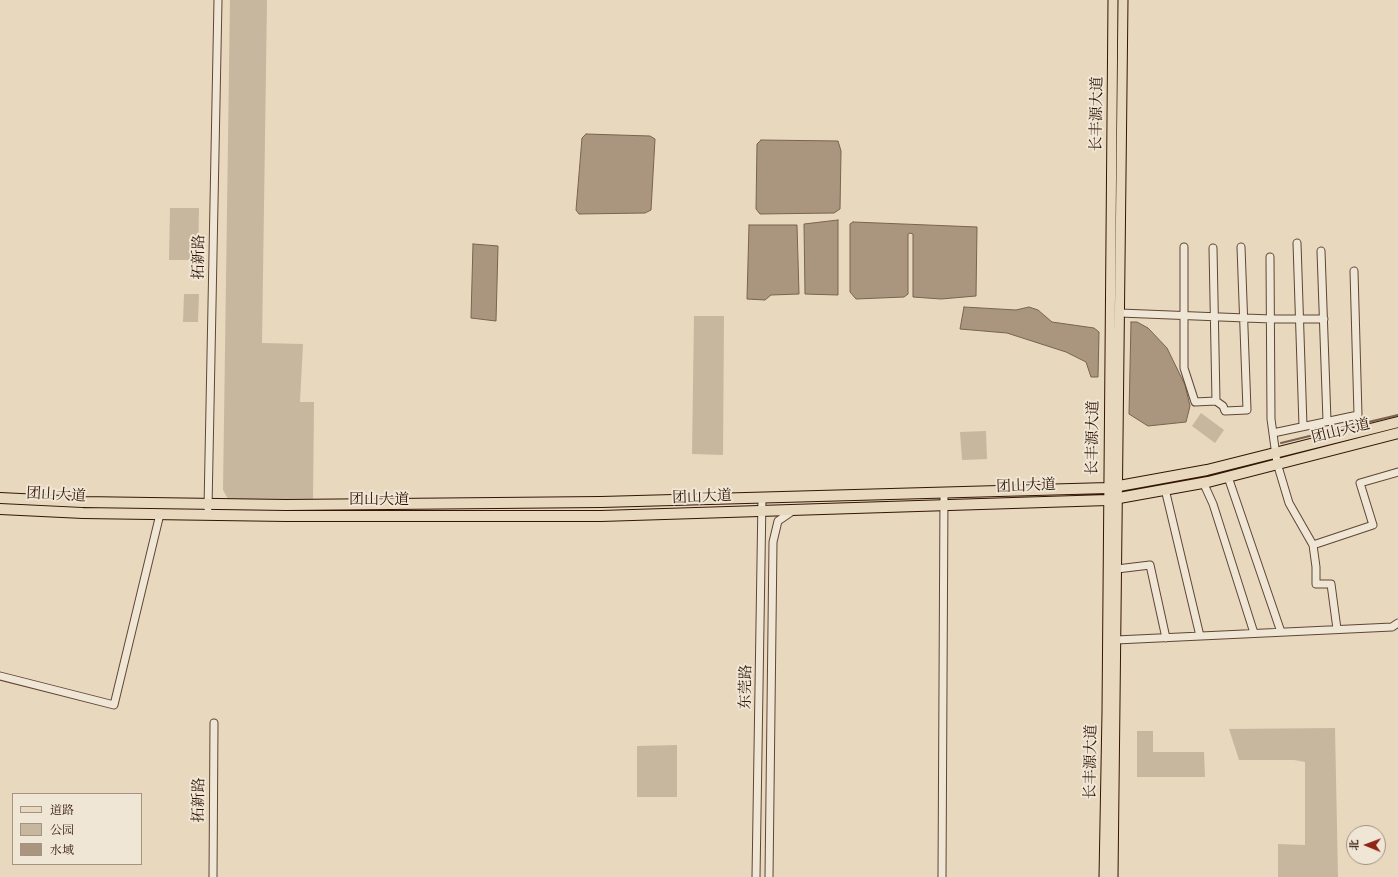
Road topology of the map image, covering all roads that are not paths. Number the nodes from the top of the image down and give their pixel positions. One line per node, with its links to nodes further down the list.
1 (218, 0): 37 (street, 拓新路)
2 (1113, 0): 31 (main road, 长丰源大道)
3 (1123, 0): 11 (main road, 长丰源大道)
4 (1297, 243): 16 (street)
5 (1184, 247): 12 (street)
6 (1241, 247): 14 (street)
7 (1212, 248): 13 (street)
8 (1321, 251): 17 (street)
9 (1270, 257): 15 (street)
10 (1354, 271): 19 (street)
11 (1120, 312): 12 (street); 30 (main road, 长丰源大道)
12 (1184, 315): 13 (street); 18 (street)
13 (1214, 317): 14 (street); 18 (street)
14 (1244, 318): 15 (street); 18 (street)
15 (1271, 319): 16 (street); 24 (street)
16 (1299, 319): 17 (street); 22 (street)
17 (1324, 319): 20 (street)
18 (1216, 401)
19 (1358, 415): 20 (street); 23 (street)
20 (1327, 421): 22 (street)
21 (1398, 422): 23 (highway, 团山大道)
22 (1303, 426): 24 (street)
23 (1358, 432): 26 (highway, 团山大道)
24 (1273, 433): 26 (street)
25 (1398, 433): 26 (highway, 团山大道)
26 (1277, 458): 28 (highway, 团山大道); 30 (highway, 团山大道); 44 (street)
27 (1398, 472): 44 (street)
28 (1228, 476): 29 (highway, 团山大道); 48 (street)
29 (1204, 482): 32 (highway, 团山大道); 49 (street)
30 (1118, 486): 31 (highway, 团山大道); 36 (main road, 长丰源大道)
31 (1108, 488): 33 (highway, 团山大道); 36 (main road, 长丰源大道)
32 (1165, 489): 36 (highway, 团山大道); 50 (street)
33 (944, 493): 35 (highway, 团山大道); 38 (street)
34 (0, 498): 37 (highway, 团山大道)
35 (762, 498): 37 (highway, 团山大道); 41 (street, 东莞路)
36 (1113, 499): 38 (highway, 团山大道); 45 (main road, 长丰源大道); 59 (main road, 长丰源大道)
37 (208, 503): 43 (street, 拓新路)
38 (944, 505): 40 (highway, 团山大道); 58 (street)
39 (0, 509): 42 (highway, 团山大道)
40 (795, 510): 41 (highway, 团山大道); 57 (street, 东莞路)
41 (762, 511): 43 (highway, 团山大道); 56 (street, 东莞路)
42 (160, 514): 43 (highway, 团山大道); 53 (street)
43 (208, 514)
44 (1313, 545): 47 (street)
45 (1117, 569): 51 (street); 52 (main road, 长丰源大道)
46 (1398, 623): 47 (street)
47 (1337, 629): 48 (street)
48 (1281, 632): 49 (street)
49 (1254, 633): 50 (street)
50 (1200, 636): 51 (street)
51 (1166, 638): 52 (street)
52 (1116, 640): 60 (main road, 长丰源大道)
53 (0, 676)
54 (214, 722): 55 (street, 拓新路)
55 (212, 877)
56 (756, 877)
57 (769, 877)
58 (942, 877)
59 (1104, 877)
60 (1113, 877)

